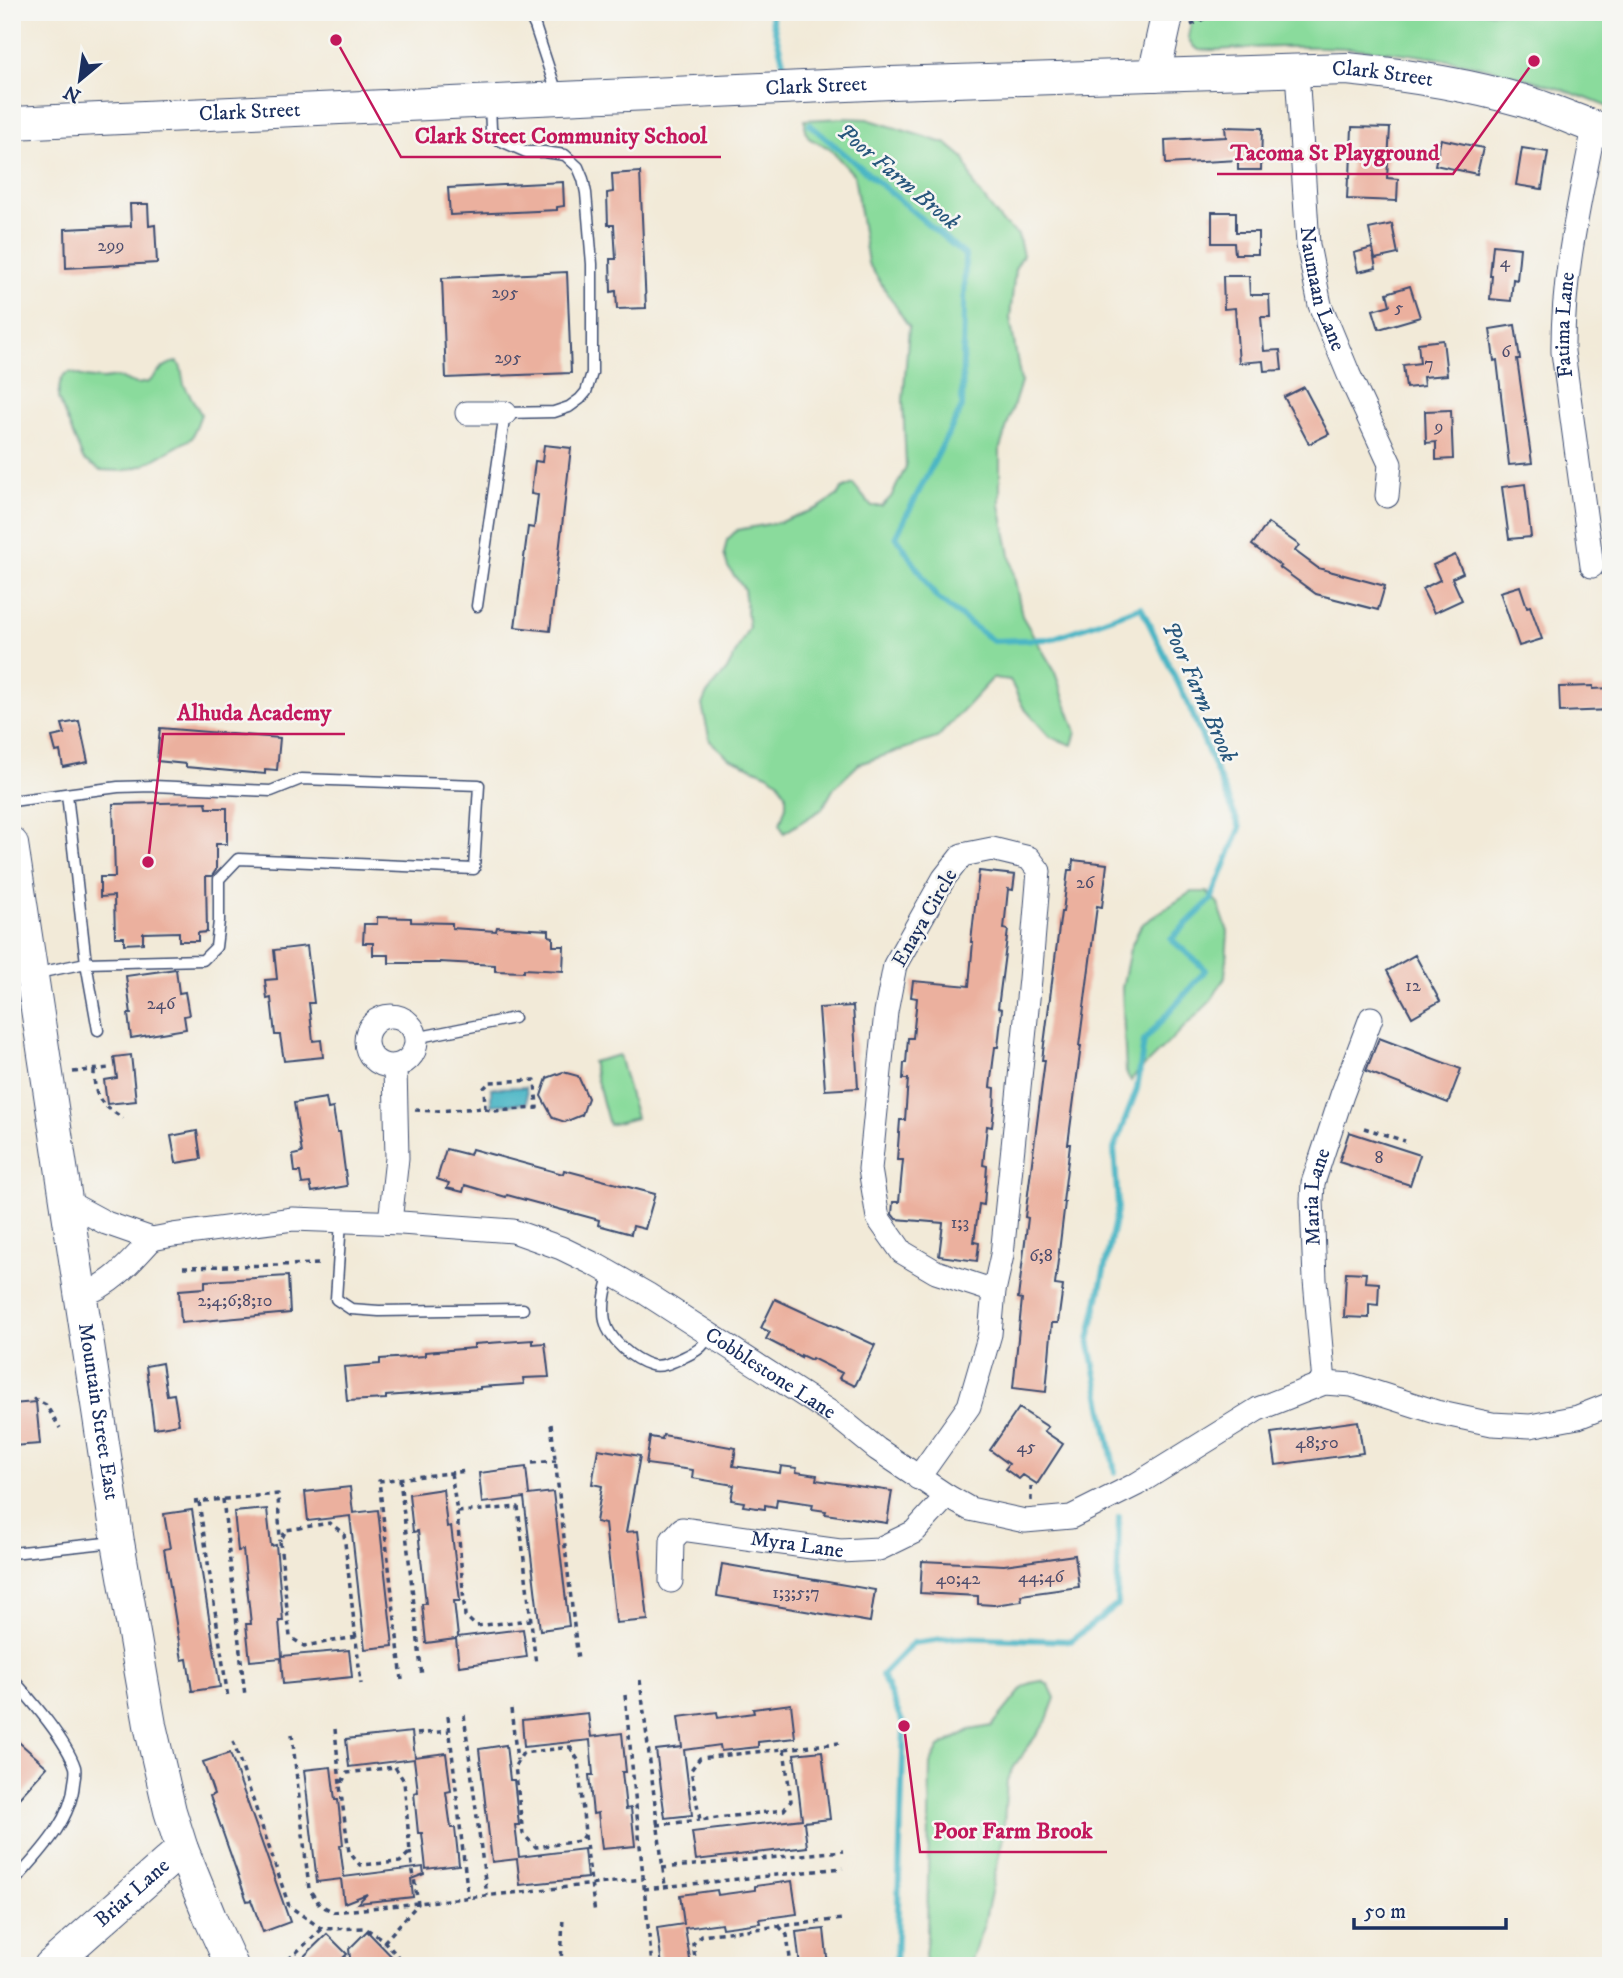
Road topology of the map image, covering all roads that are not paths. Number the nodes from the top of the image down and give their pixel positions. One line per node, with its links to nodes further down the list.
1 (528, 12): 5 (lane)
2 (1178, 19): 4 (street)
3 (1297, 71): 4 (street, Clark Street); 8 (street, Clark Street); 11 (street, Naumaan Lane)
4 (1154, 75): 5 (street, Clark Street)
5 (559, 99): 6 (street, Clark Street)
6 (490, 102): 7 (street, Clark Street); 9 (lane)
7 (12, 123)
8 (1602, 130): 12 (street, Fatima Lane)
9 (505, 412): 10 (street); 13 (lane)
10 (467, 413)
11 (1387, 496)
12 (1592, 566)
13 (477, 606)
14 (67, 794): 15 (lane); 17 (lane); 17 (lane)
15 (12, 801)
16 (12, 844): 18 (street, Mountain Street East)
17 (86, 963): 18 (lane); 21 (lane)
18 (31, 974): 24 (street, Mountain Street East)
19 (514, 1018): 22 (lane)
20 (1371, 1018): 33 (street, Maria Lane)
21 (98, 1030)
22 (415, 1038): 23 (street); 23 (street)
23 (395, 1066): 26 (street)
24 (67, 1202): 27 (street, Cobblestone Lane); 30 (street, Mountain Street East)
25 (341, 1221): 26 (street, Cobblestone Lane); 27 (street, Cobblestone Lane); 31 (lane)
26 (390, 1222): 28 (street, Cobblestone Lane)
27 (152, 1239): 30 (street)
28 (611, 1273): 32 (street, Cobblestone Lane); 32 (lane)
29 (994, 1291): 29 (street, Enaya Circle); 35 (street, Enaya Circle)
30 (82, 1295): 37 (street, Mountain Street East)
31 (523, 1309)
32 (710, 1334): 35 (street, Cobblestone Lane)
33 (1324, 1383): 34 (street, Cobblestone Lane); 36 (street, Cobblestone Lane)
34 (1611, 1404)
35 (918, 1478): 36 (street, Cobblestone Lane)
36 (947, 1496): 39 (street, Myra Lane)
37 (118, 1542): 38 (lane); 41 (street, Mountain Street East)
38 (12, 1553)
39 (671, 1581)
40 (12, 1678): 42 (lane)
41 (182, 1849): 43 (street, Briar Lane); 44 (street, Mountain Street East)
42 (12, 1884)
43 (50, 1966)
44 (232, 1966)

